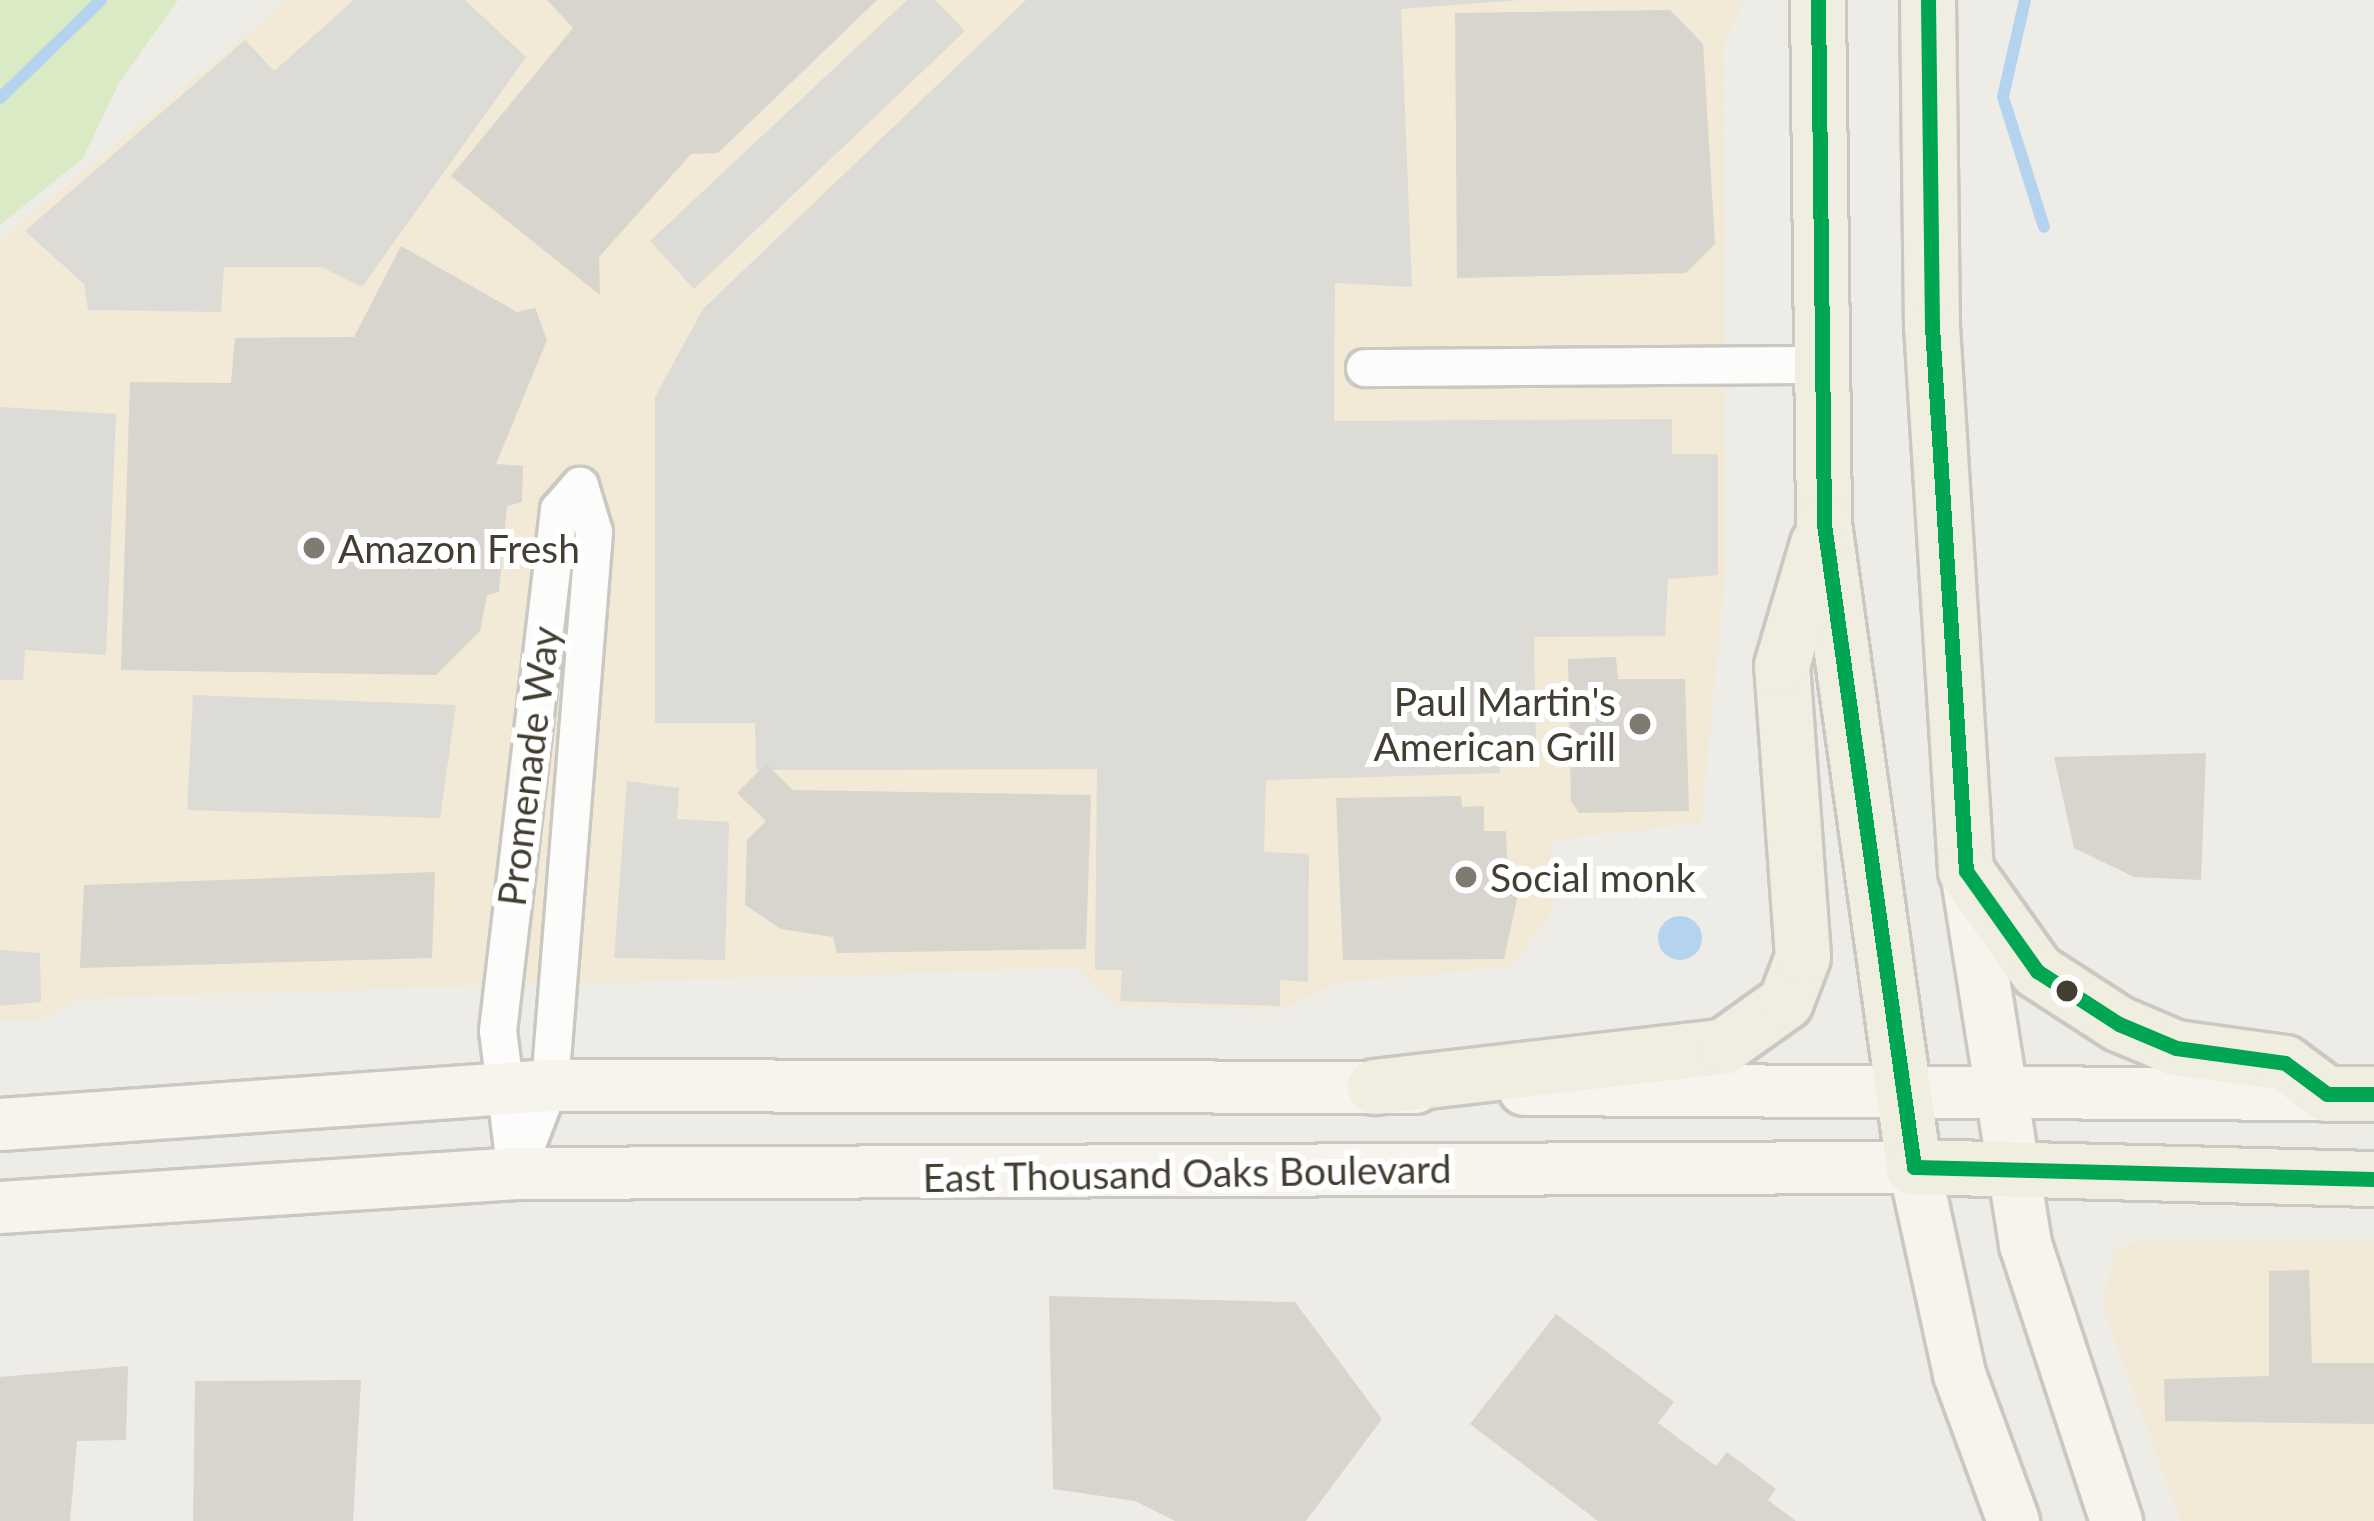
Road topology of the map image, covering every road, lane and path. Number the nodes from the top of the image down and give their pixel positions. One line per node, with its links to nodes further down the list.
1 (1818, 0): 3 (main road)
2 (1928, 0): 6 (main road)
3 (1818, 365): 4 (street); 5 (main road)
4 (1365, 368)
5 (1824, 524): 9 (main road); 10 (main road)
6 (1966, 871): 11 (main road); 12 (main road)
7 (550, 1085): 8 (main road, East Thousand Oaks Boulevard); 8 (street, Promenade Way); 9 (main road, East Thousand Oaks Boulevard); 15 (street, Promenade Way)
8 (499, 1086): 13 (main road, East Thousand Oaks Boulevard); 15 (street, Promenade Way)
9 (1375, 1087): 10 (main road, East Thousand Oaks Boulevard)
10 (1907, 1094): 11 (main road, East Thousand Oaks Boulevard); 14 (main road)
11 (1996, 1094): 12 (main road, East Thousand Oaks Boulevard); 16 (main road)
12 (2350, 1094)
13 (0, 1124)
14 (1914, 1167): 15 (main road, East Thousand Oaks Boulevard); 16 (main road, East Thousand Oaks Boulevard); 19 (main road)
15 (516, 1173): 18 (main road, East Thousand Oaks Boulevard)
16 (2009, 1174): 17 (main road, East Thousand Oaks Boulevard); 20 (main road)
17 (2374, 1179)
18 (0, 1207)
19 (2013, 1521)
20 (2116, 1521)

